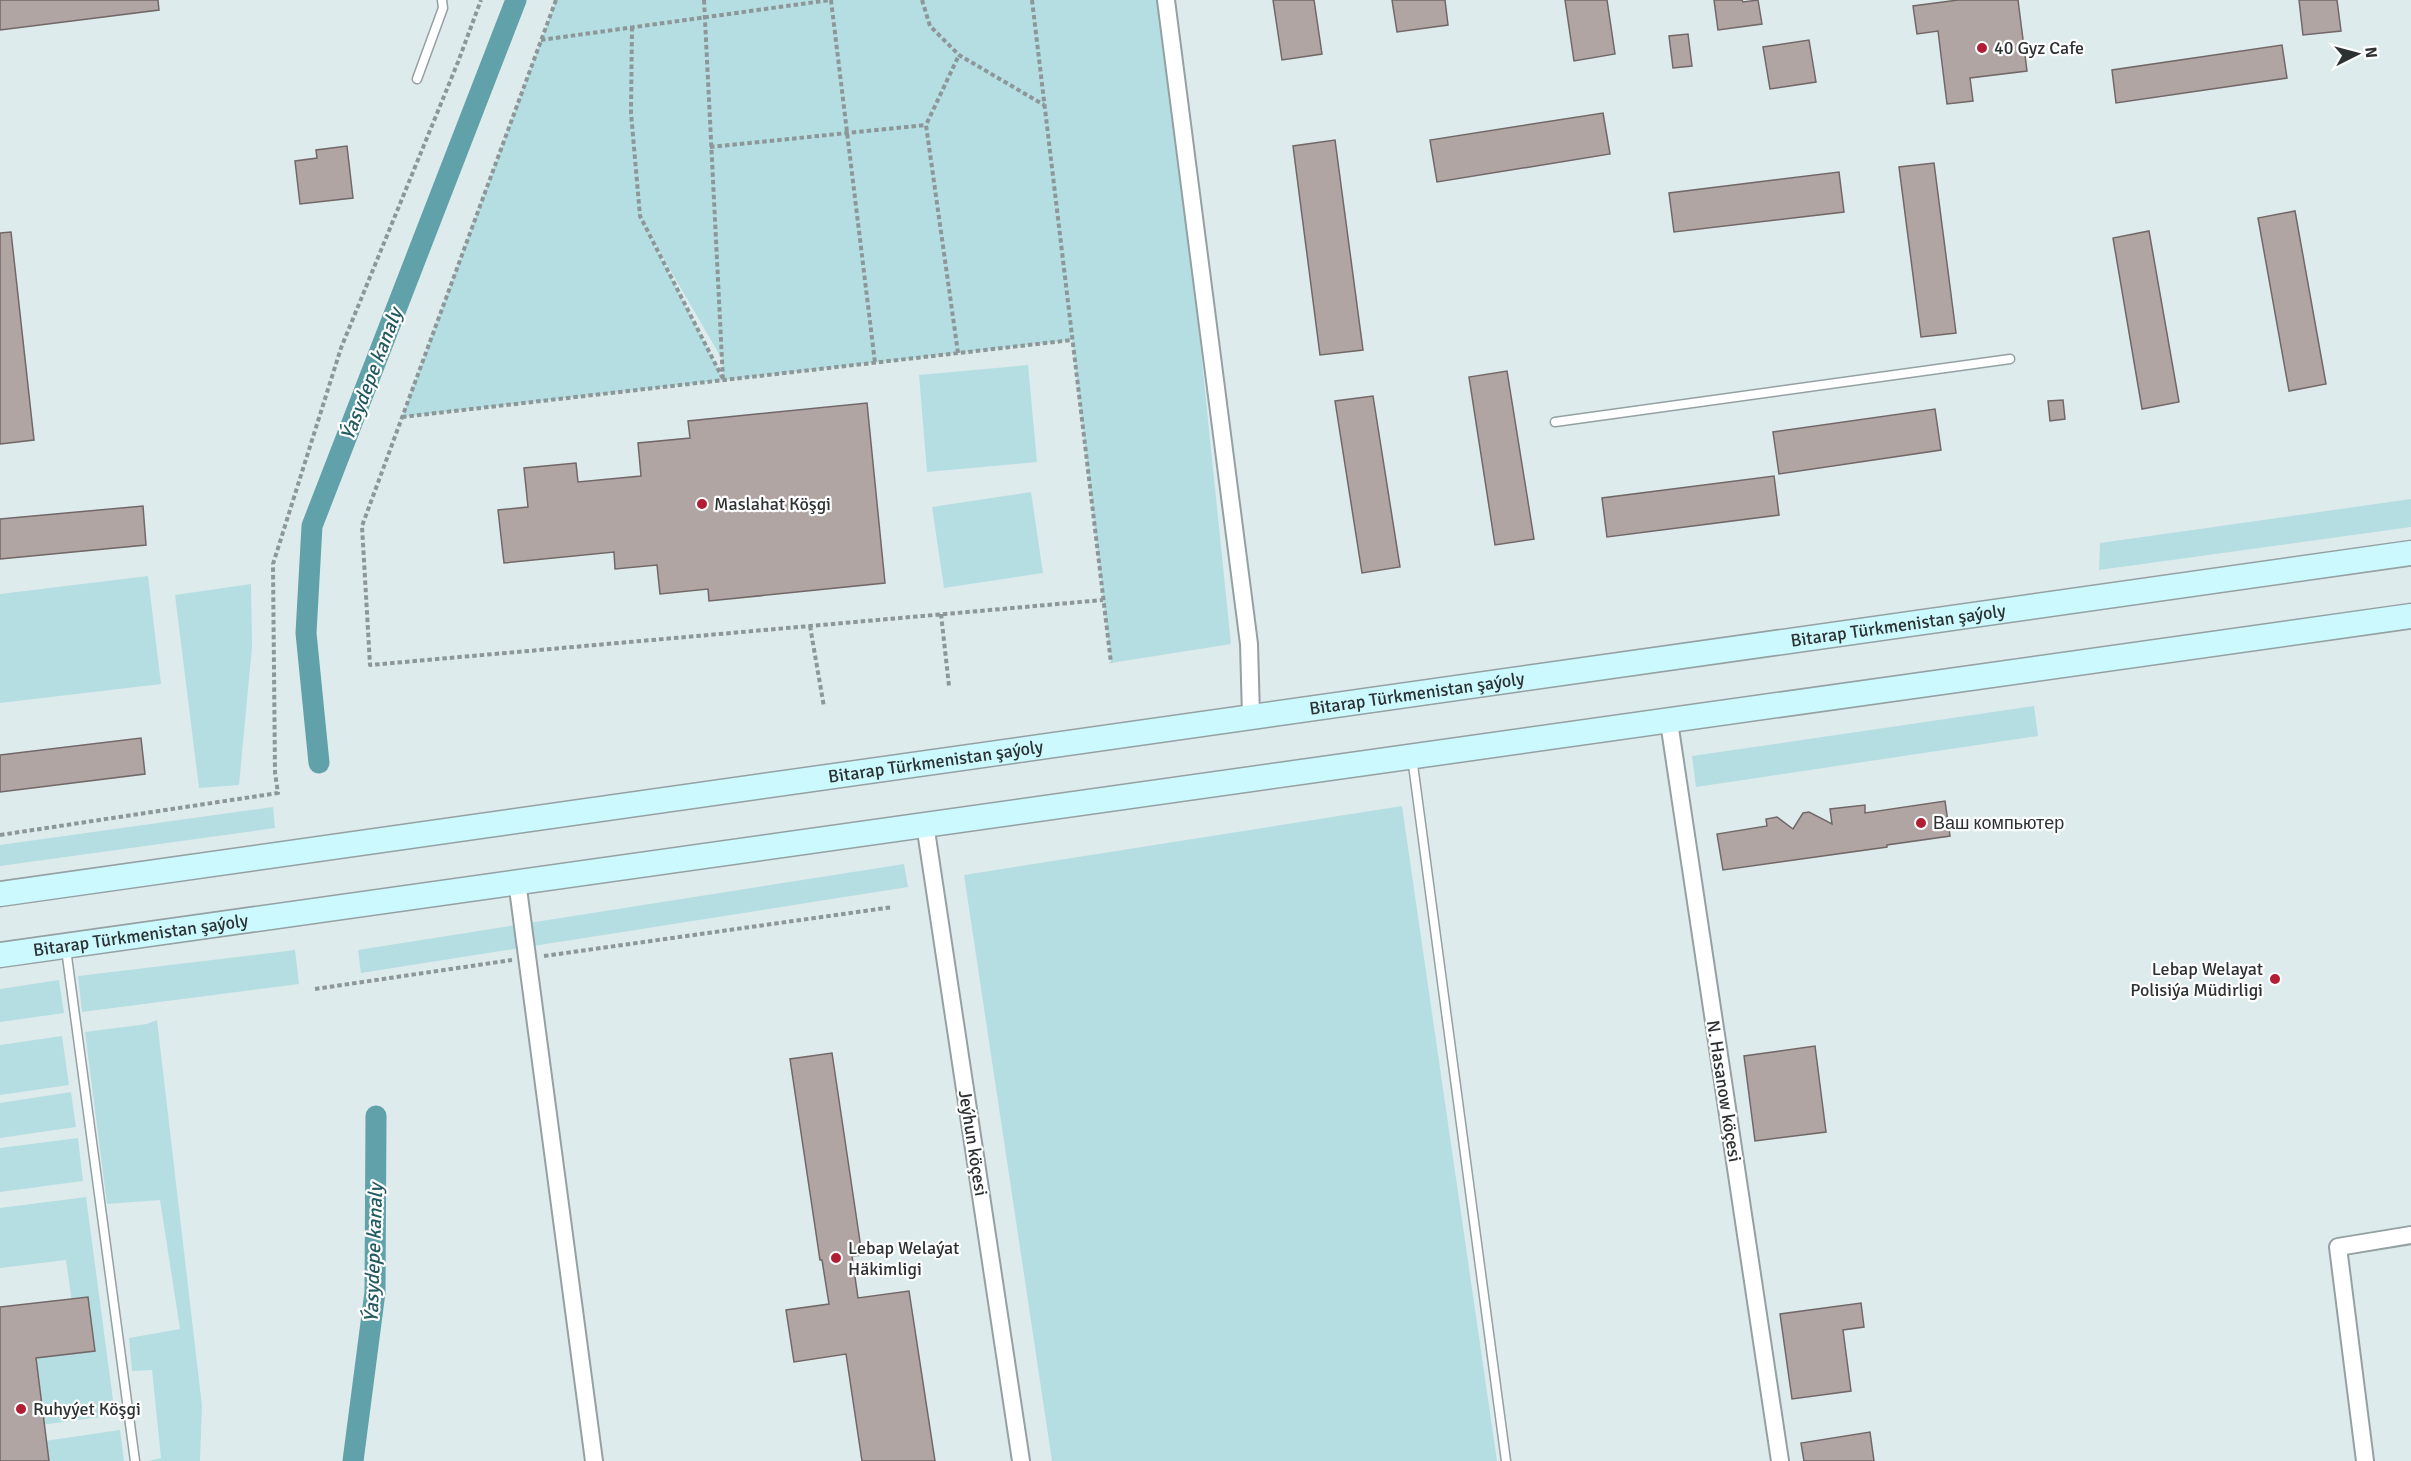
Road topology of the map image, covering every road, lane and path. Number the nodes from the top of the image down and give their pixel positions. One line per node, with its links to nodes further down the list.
1 (442, 0): 13 (lane)
2 (481, 0): 37 (path)
3 (556, 0): 11 (path)
4 (704, 0): 9 (path)
5 (830, 0): 9 (path); 16 (path)
6 (922, 0): 12 (path)
7 (1032, 0): 14 (path)
8 (1166, 0): 33 (street)
9 (703, 17): 10 (path); 17 (path)
10 (632, 27): 11 (path); 22 (path)
11 (541, 40): 23 (path)
12 (959, 55): 14 (path); 15 (path)
13 (417, 79)
14 (1044, 105): 18 (path)
15 (926, 125): 16 (path); 19 (path)
16 (847, 134): 17 (path); 21 (path)
17 (710, 147): 22 (path)
18 (1072, 340): 19 (path); 26 (path)
19 (958, 353): 21 (path)
20 (2010, 359): 24 (lane)
21 (875, 363): 22 (path)
22 (723, 380): 23 (path)
23 (402, 417): 29 (path)
24 (1555, 422)
25 (2411, 554): 33 (main road, Bitarap Türkmenistan şaýoly)
26 (1103, 600): 27 (path); 30 (path)
27 (941, 614): 29 (path); 31 (path)
28 (2411, 616): 34 (main road)
29 (810, 626): 32 (path)
30 (1111, 663)
31 (949, 686)
32 (824, 706)
33 (1251, 716): 39 (main road, Bitarap Türkmenistan şaýoly)
34 (1669, 722): 35 (main road); 50 (street, N. Hasanow köçesi)
35 (1412, 757): 36 (main road); 49 (lane)
36 (925, 824): 38 (main road); 48 (street, Jeýhun köçesi)
37 (0, 835)
38 (517, 881): 41 (main road, Bitarap Türkmenistan şaýoly); 43 (street)
39 (0, 894)
40 (893, 907): 43 (path)
41 (66, 946): 42 (main road, Bitarap Türkmenistan şaýoly); 46 (lane)
42 (0, 955)
43 (528, 958): 44 (path); 47 (street)
44 (315, 989)
45 (2411, 1235): 51 (street)
46 (135, 1461)
47 (594, 1461)
48 (1021, 1461)
49 (1506, 1461)
50 (1780, 1461)
51 (2365, 1461)

